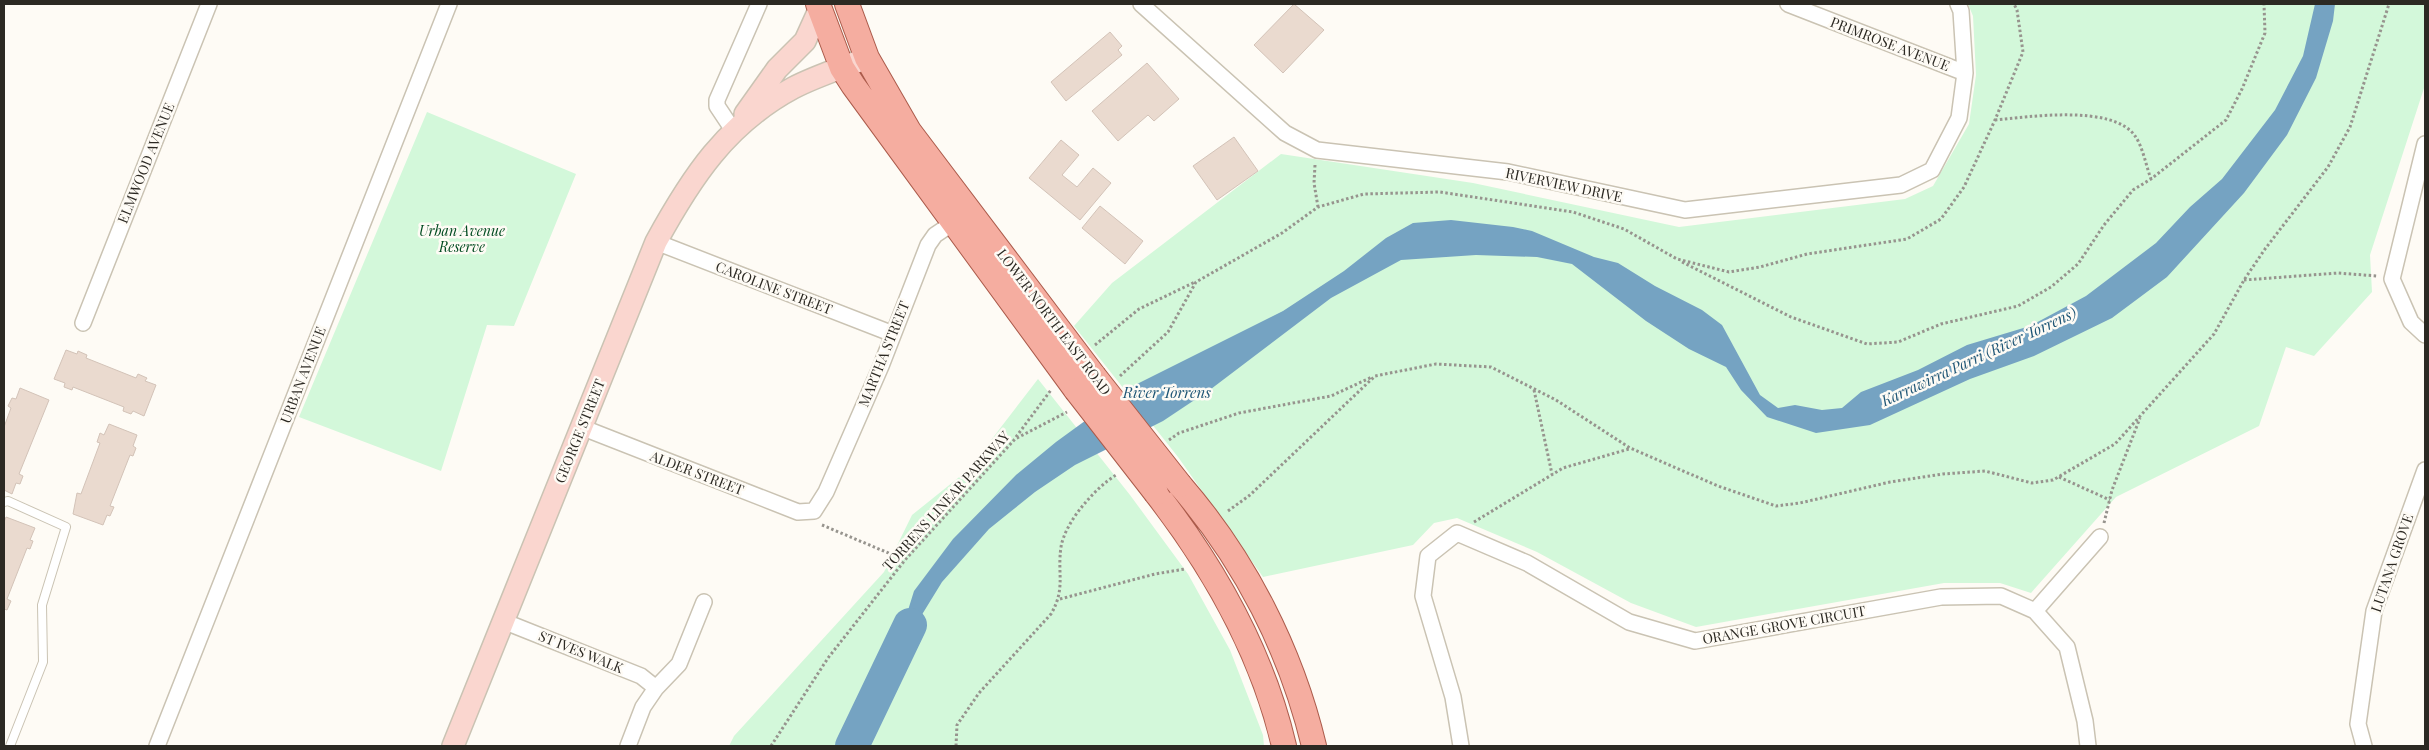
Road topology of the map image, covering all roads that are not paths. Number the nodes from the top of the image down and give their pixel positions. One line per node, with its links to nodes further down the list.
1 (209, 4): 16 (street, ELMWOOD AVENUE)
2 (449, 4): 30 (street, URBAN AVENUE)
3 (758, 4): 12 (street)
4 (847, 4): 9 (main road, LOWER NORTH EAST ROAD)
5 (1141, 4): 11 (street, RIVERVIEW DRIVE)
6 (1788, 4): 11 (street, PRIMROSE AVENUE)
7 (1958, 4): 11 (street, RIVERVIEW DRIVE)
8 (819, 6): 10 (main road, LOWER NORTH EAST ROAD); 12 (street, GEORGE STREET)
9 (867, 58): 10 (street, GEORGE STREET); 14 (main road, LOWER NORTH EAST ROAD)
10 (842, 68): 12 (street, GEORGE STREET); 14 (main road, LOWER NORTH EAST ROAD)
11 (1965, 73)
12 (733, 130): 15 (street, GEORGE STREET)
13 (2425, 144): 18 (street)
14 (961, 217): 17 (street, MARTHA STREET); 19 (main road, LOWER NORTH EAST ROAD)
15 (656, 242): 17 (street, CAROLINE STREET); 20 (street, GEORGE STREET)
16 (83, 323)
17 (893, 334): 23 (street, MARTHA STREET)
18 (2425, 335)
19 (1089, 388): 33 (main road, LOWER NORTH EAST ROAD, bridge); 34 (main road, LOWER NORTH EAST ROAD, bridge)
20 (581, 427): 23 (street, ALDER STREET); 27 (street, GEORGE STREET)
21 (2425, 470): 37 (street, LUTANA GROVE)
22 (4, 502): 29 (lane)
23 (814, 511)
24 (2100, 537): 26 (street)
25 (704, 602): 28 (street)
26 (2034, 611): 35 (street, ORANGE GROVE CIRCUIT); 36 (street, ORANGE GROVE CIRCUIT)
27 (503, 620): 28 (street, ST IVES WALK); 31 (street, GEORGE STREET)
28 (656, 688): 32 (street)
29 (10, 746)
30 (157, 746)
31 (453, 746)
32 (628, 746)
33 (1284, 746)
34 (1314, 746)
35 (1461, 746)
36 (2088, 746)
37 (2364, 746)

